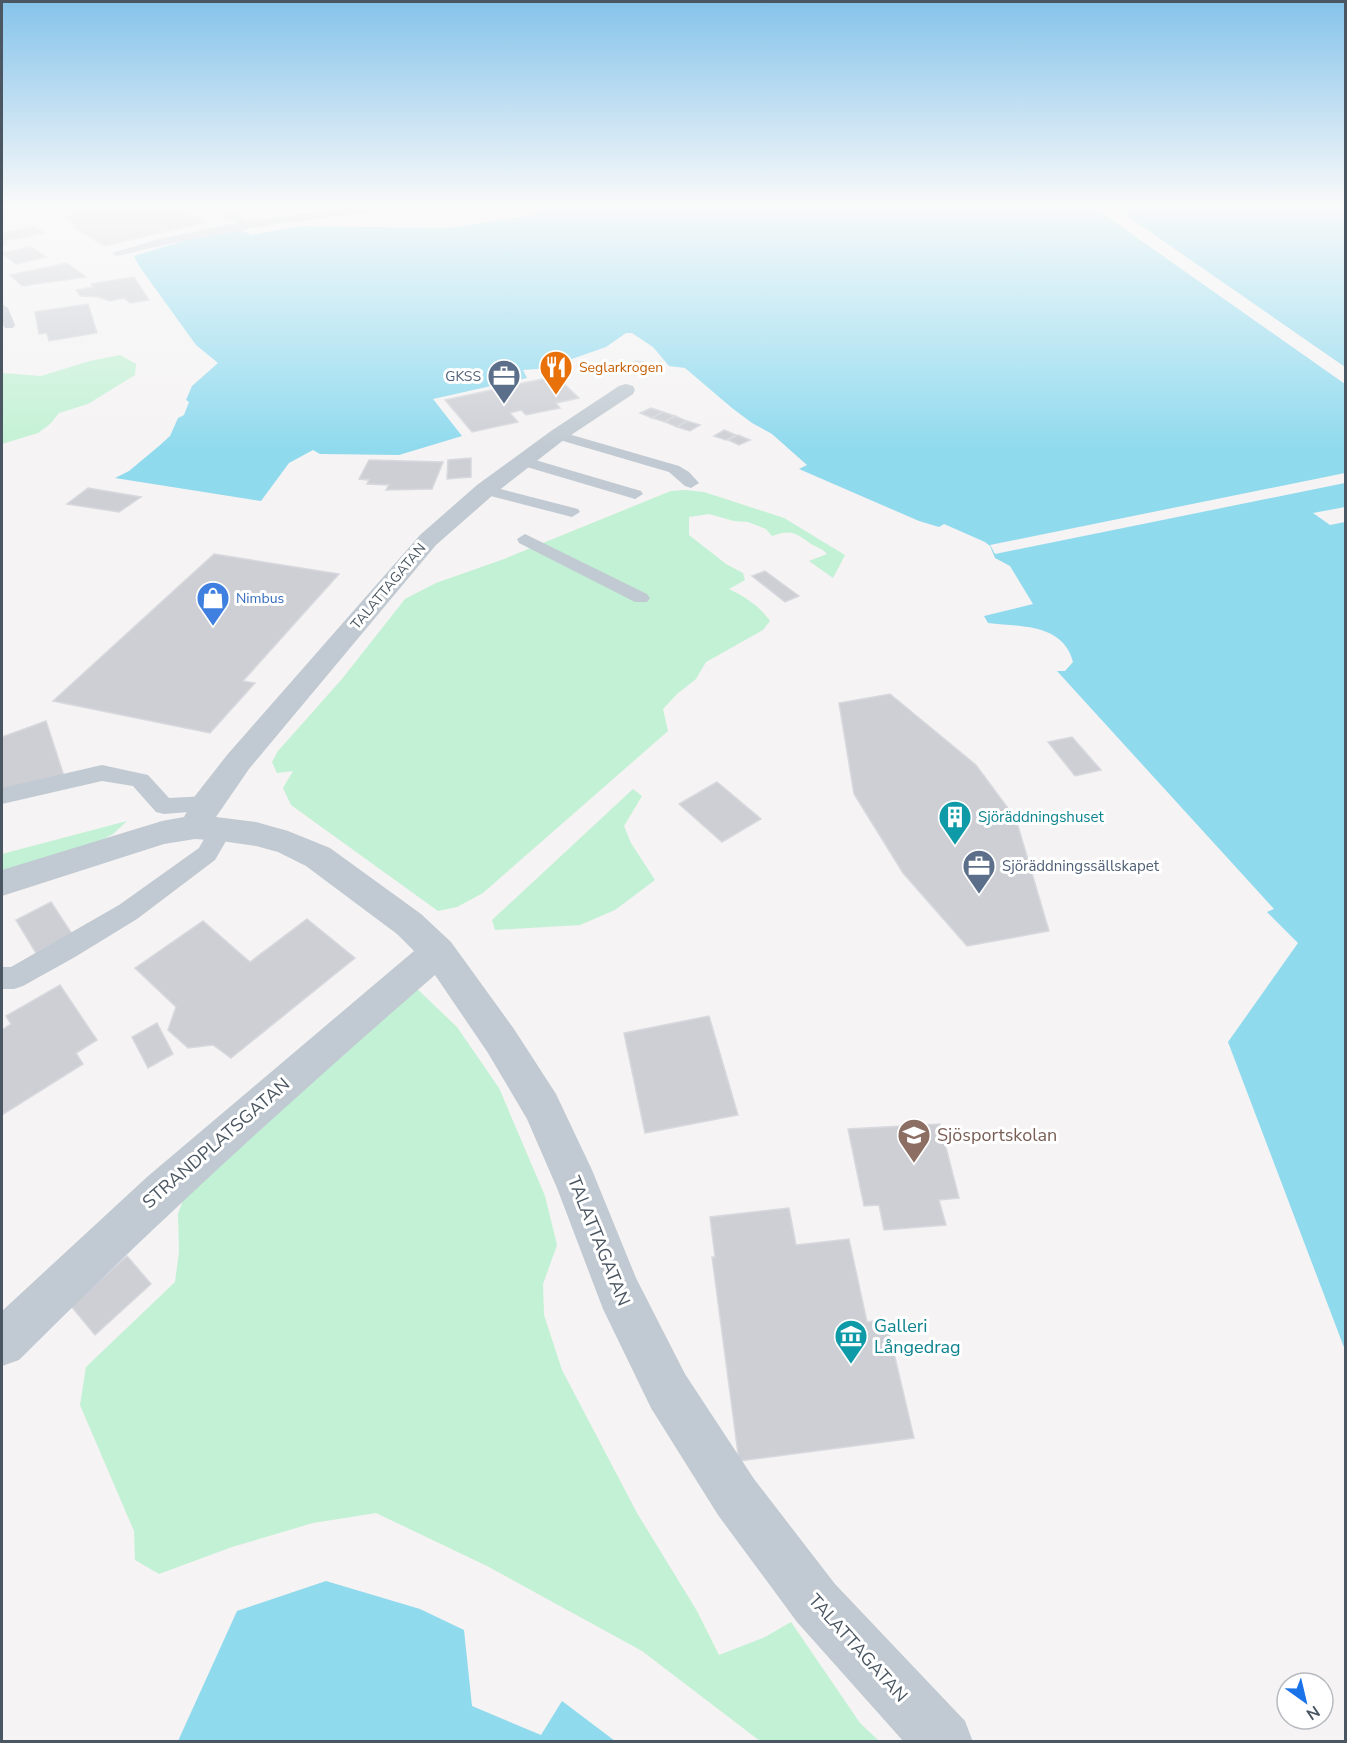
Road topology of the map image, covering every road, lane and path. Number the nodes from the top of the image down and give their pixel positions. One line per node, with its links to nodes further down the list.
1 (2, 308): 2 (lane)
2 (9, 325)
3 (626, 390): 4 (street, TALATTAGATAN)
4 (558, 435): 5 (street, TALATTAGATAN); 6 (lane)
5 (525, 462): 7 (street, TALATTAGATAN); 8 (lane)
6 (691, 483)
7 (485, 490): 9 (lane); 13 (street, TALATTAGATAN)
8 (635, 494)
9 (572, 512)
10 (525, 539): 11 (lane)
11 (641, 598)
12 (2, 796): 13 (lane)
13 (207, 820): 14 (street, TALATTAGATAN); 15 (street, TALATTAGATAN); 16 (lane)
14 (2, 883)
15 (438, 952): 17 (street, STRANDPLATSGATAN); 18 (street, TALATTAGATAN)
16 (2, 978)
17 (2, 1342)
18 (944, 1742)

